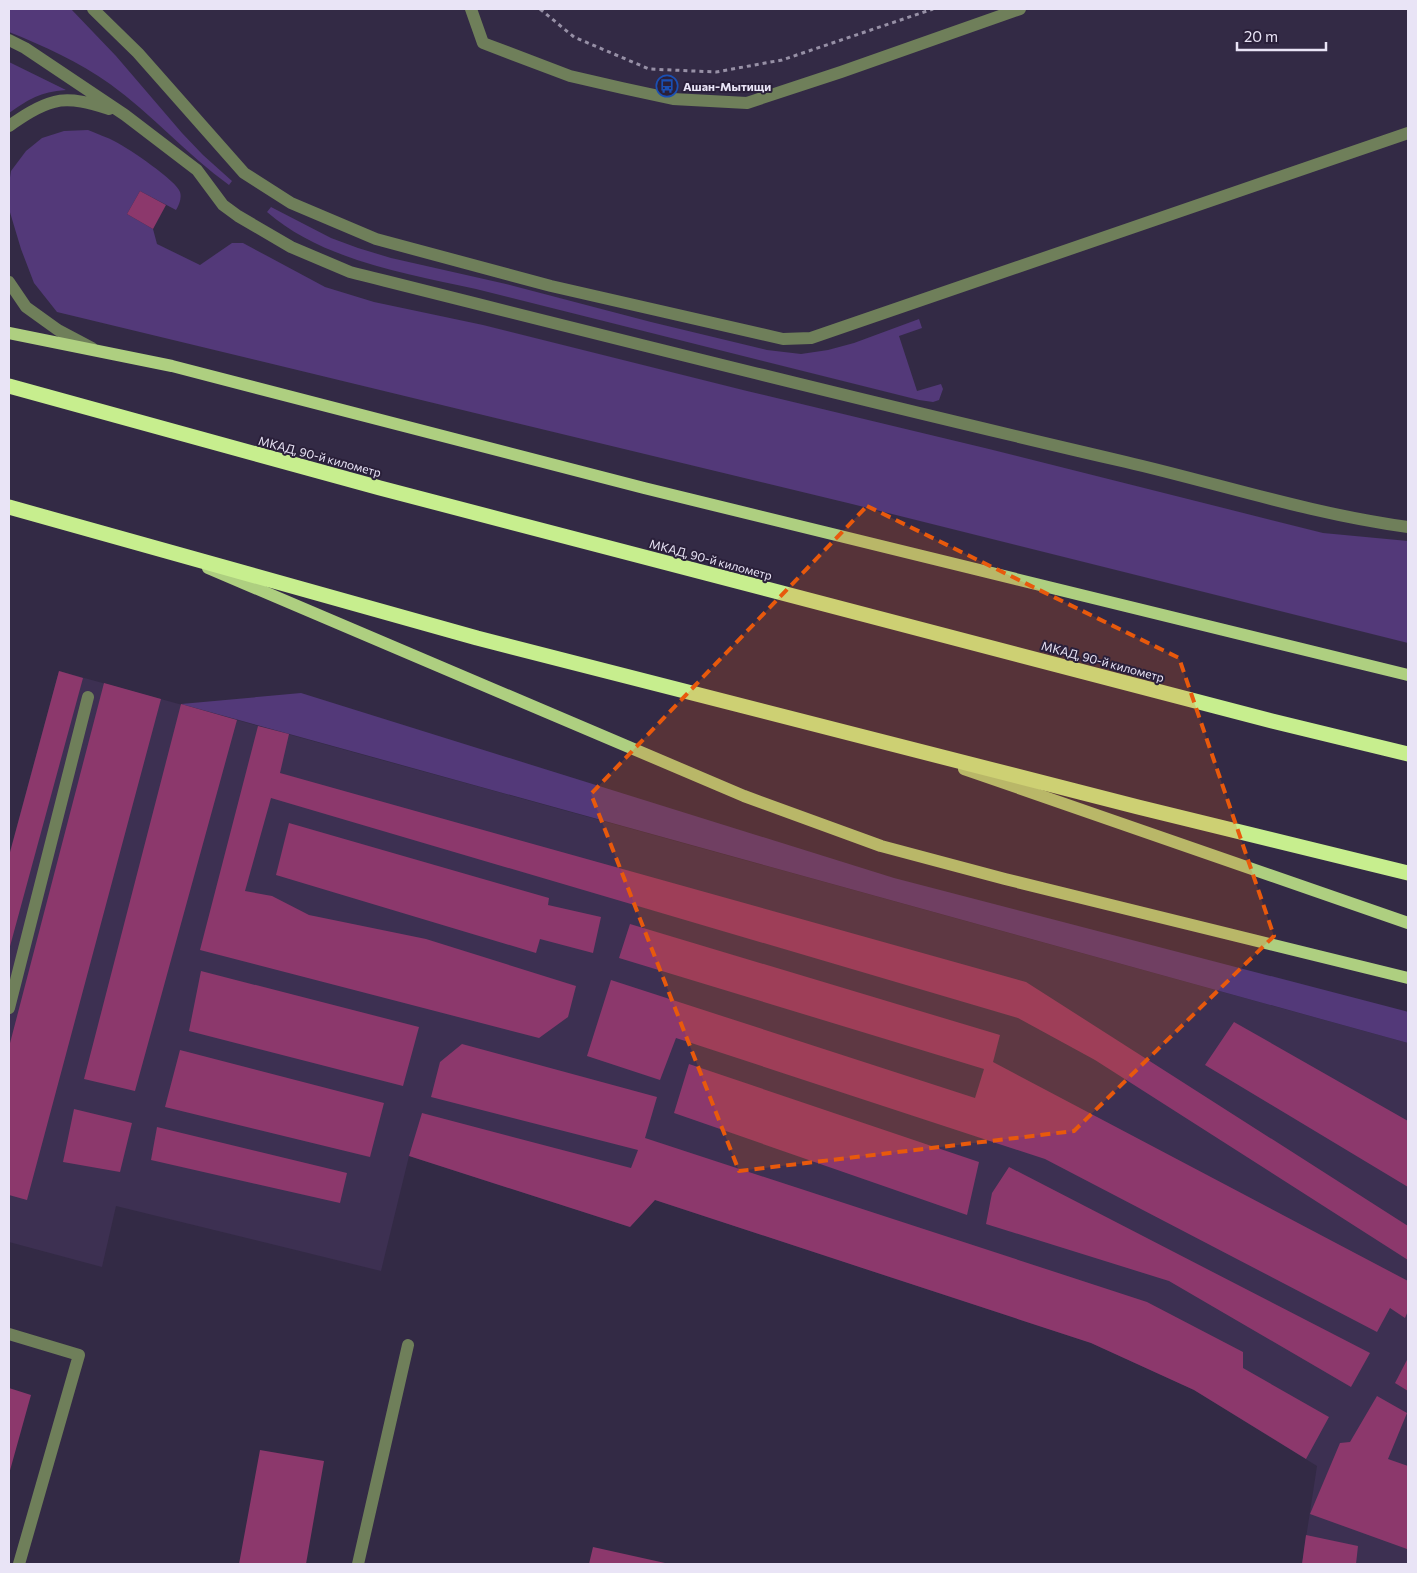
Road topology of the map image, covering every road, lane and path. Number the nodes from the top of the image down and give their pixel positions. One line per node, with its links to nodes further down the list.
1 (93, 9): 9 (street)
2 (471, 9): 5 (street)
3 (540, 9): 4 (path)
4 (933, 9)
5 (1020, 9)
6 (9, 40): 7 (street)
7 (125, 115): 8 (street); 15 (street)
8 (9, 126)
9 (1408, 133)
10 (9, 282): 12 (street)
11 (9, 333): 12 (main road)
12 (97, 350): 17 (main road)
13 (9, 386): 20 (highway, МКАД, 90-й километр)
14 (9, 507): 16 (highway)
15 (1408, 528)
16 (169, 552): 19 (highway); 23 (main road)
17 (1408, 675)
18 (88, 696): 24 (street)
19 (893, 744): 21 (highway); 22 (main road)
20 (1408, 754)
21 (1408, 873)
22 (1408, 923)
23 (1408, 978)
24 (9, 1008)
25 (9, 1334): 27 (street)
26 (408, 1346): 28 (street)
27 (19, 1564)
28 (358, 1564)

